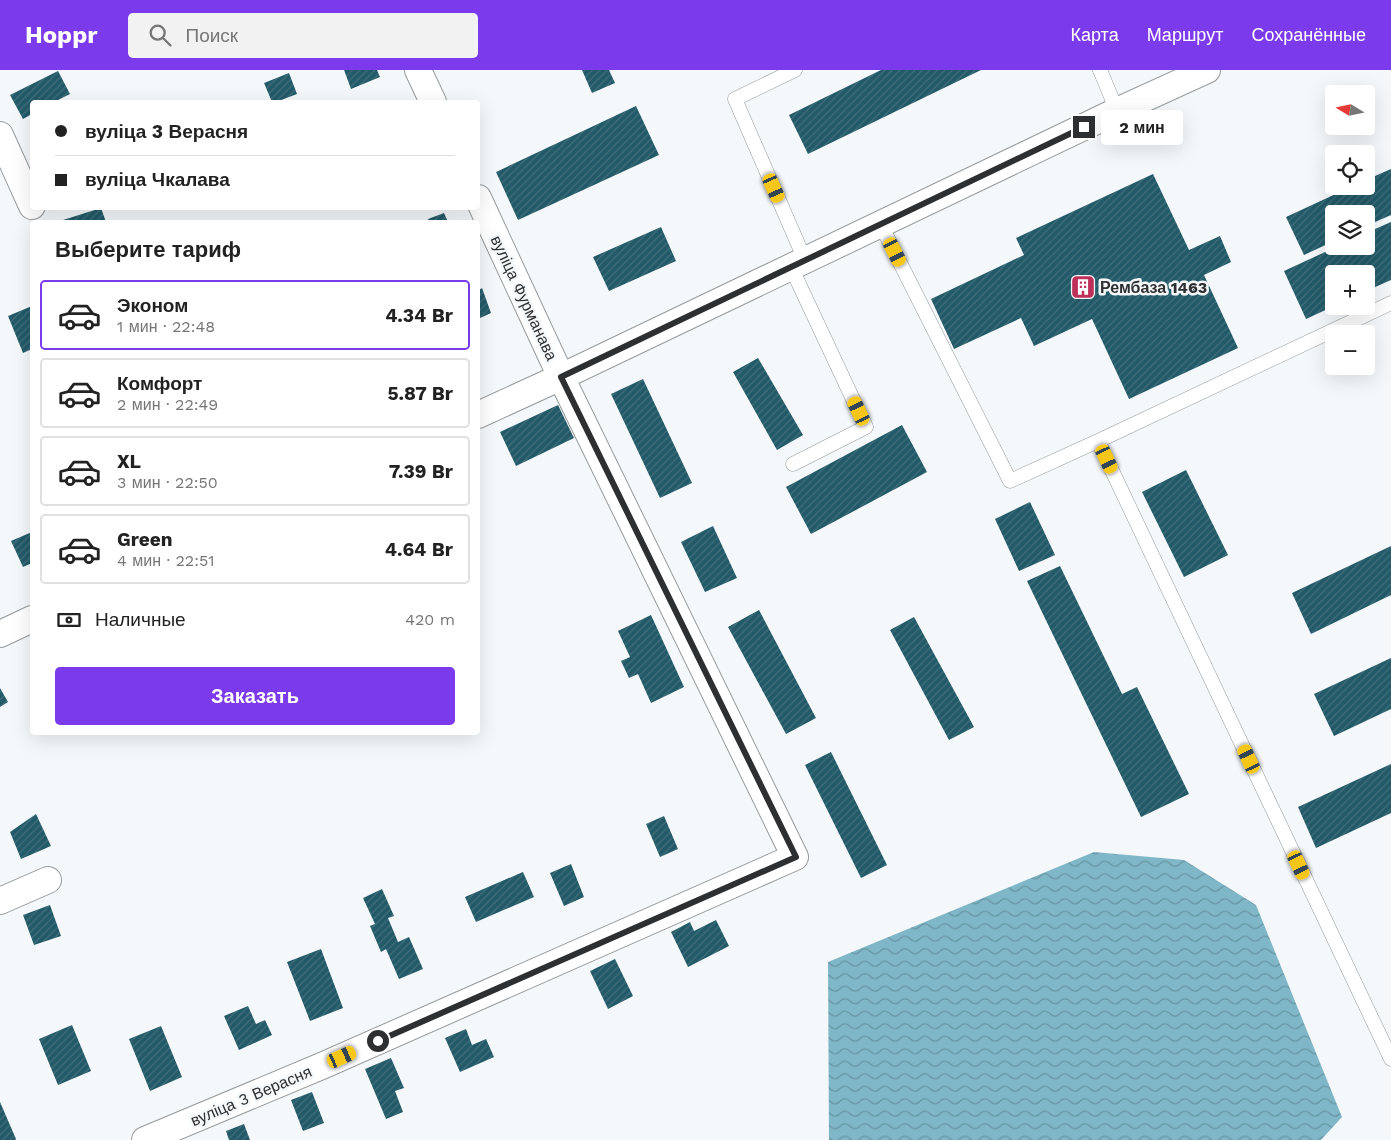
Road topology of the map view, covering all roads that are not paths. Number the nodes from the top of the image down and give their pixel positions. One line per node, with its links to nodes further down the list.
1 (418, 70): 5 (street)
2 (795, 70): 11 (lane)
3 (1100, 70): 6 (lane)
4 (1207, 70): 6 (street)
5 (433, 100)
6 (1118, 111): 10 (street)
7 (0, 135): 8 (street)
8 (30, 200)
9 (480, 202): 13 (street, вуліца Фурманава)
10 (881, 225): 11 (street); 15 (lane)
11 (798, 264): 13 (street); 16 (lane)
12 (1391, 303): 15 (lane)
13 (561, 377): 14 (street); 19 (street, вуліца Фурманава)
14 (480, 414)
15 (1098, 441): 22 (lane)
16 (792, 464)
17 (30, 620): 18 (street)
18 (0, 634)
19 (796, 857): 23 (street, вуліца 3 Верасня)
20 (48, 880): 21 (street)
21 (0, 901)
22 (1391, 1059)
23 (146, 1140)

